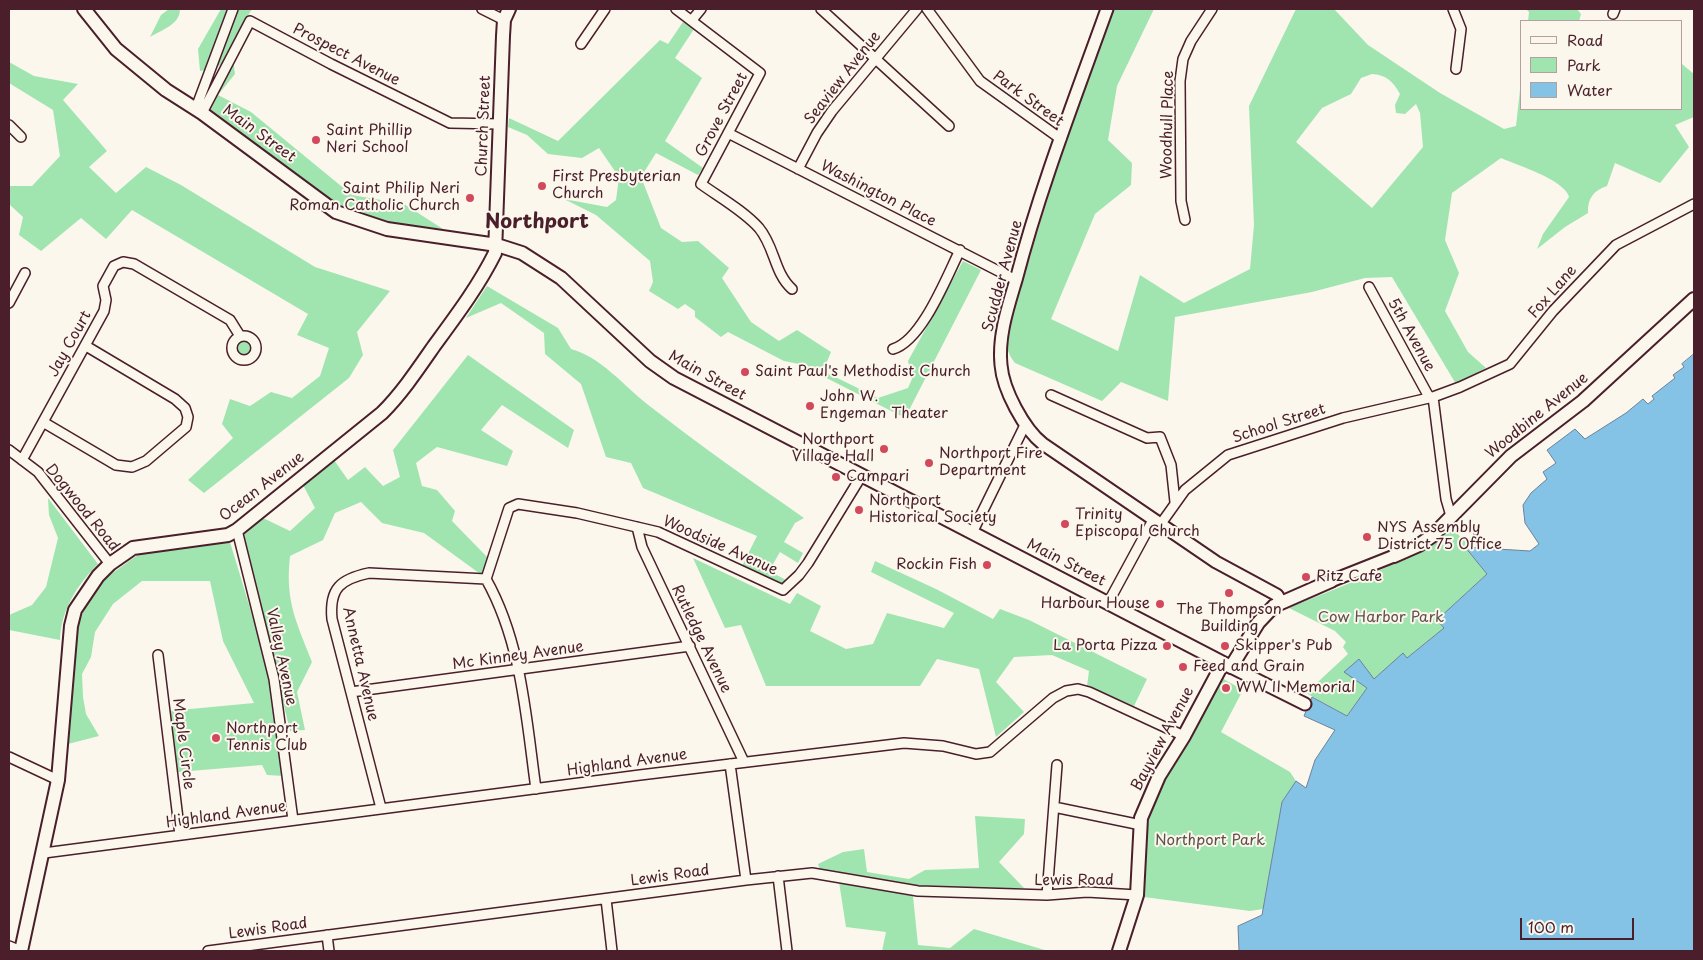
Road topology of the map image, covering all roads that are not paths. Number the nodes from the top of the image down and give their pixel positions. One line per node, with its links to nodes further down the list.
1 (84, 9): 18 (main road, Main Street)
2 (233, 9): 18 (street)
3 (482, 9): 13 (street)
4 (606, 9): 15 (street)
5 (676, 9): 14 (street, Grove Street)
6 (701, 9): 14 (street)
7 (821, 9): 16 (street)
8 (917, 9): 16 (street, Seaview Avenue)
9 (927, 9): 24 (street, Park Street)
10 (1107, 9): 24 (street, Scudder Avenue)
11 (1212, 9): 27 (street, Woodhull Place)
12 (1453, 9): 17 (street)
13 (507, 14): 19 (main road, Church Street)
14 (692, 20): 22 (street, Grove Street)
15 (581, 44)
16 (874, 58): 21 (street); 25 (street, Seaview Avenue)
17 (1456, 69)
18 (199, 110): 19 (street, Prospect Avenue); 28 (main road, Main Street)
19 (500, 124): 28 (main road, Church Street)
20 (9, 125): 23 (street)
21 (950, 126)
22 (728, 133): 25 (street, Washington Place); 33 (street, Grove Street)
23 (21, 137)
24 (1061, 139): 31 (street, Scudder Avenue)
25 (798, 169): 29 (street, Washington Place)
26 (1694, 204): 40 (street, Fox Lane)
27 (1185, 220)
28 (497, 245): 45 (main road, Main Street); 50 (main road, Ocean Avenue)
29 (960, 250): 31 (street, Washington Place); 38 (street)
30 (25, 273): 35 (street)
31 (1016, 280): 42 (street, Scudder Avenue)
32 (1369, 287): 40 (street, 5th Avenue)
33 (792, 289)
34 (1694, 299): 47 (main road, Woodbine Avenue)
35 (9, 303)
36 (240, 336): 37 (street, Jay Court)
37 (86, 346): 41 (street, Jay Court); 41 (street)
38 (893, 349)
39 (1051, 395): 46 (street)
40 (1431, 397): 46 (street, School Street); 47 (street, 5th Avenue)
41 (43, 422): 44 (street, Jay Court)
42 (1025, 425): 48 (street, Scudder Avenue); 51 (street)
43 (9, 450): 44 (street, Dogwood Road)
44 (22, 460): 53 (street, Dogwood Road)
45 (862, 475): 49 (street, Woodside Avenue); 51 (main road, Main Street)
46 (1175, 502): 48 (street, School Street)
47 (1451, 516): 52 (main road, Woodbine Avenue)
48 (1156, 522): 56 (street, Scudder Avenue); 57 (street, School Street)
49 (637, 527): 54 (street, Woodside Avenue); 58 (street, Rutledge Avenue)
50 (237, 530): 53 (main road, Ocean Avenue); 73 (street, Valley Avenue)
51 (972, 533): 57 (main road, Main Street)
52 (1394, 556): 55 (street, Woodbine Avenue)
53 (110, 564): 69 (main road, Ocean Avenue)
54 (486, 579): 61 (street); 62 (street, Annetta Avenue)
55 (1332, 581): 56 (main road, Woodbine Avenue)
56 (1281, 602): 60 (main road, Woodbine Avenue)
57 (1108, 603): 60 (main road, Main Street)
58 (690, 646): 61 (street, Mc Kinney Avenue); 66 (street, Rutledge Avenue)
59 (158, 655): 75 (street, Maple Circle)
60 (1227, 665): 63 (street, Main Street); 64 (main road, Bayview Avenue)
61 (520, 670): 62 (street, Mc Kinney Avenue); 70 (street)
62 (351, 692): 72 (street, Annetta Avenue)
63 (1305, 704)
64 (1184, 736): 66 (street, Highland Avenue); 74 (main road, Bayview Avenue)
65 (9, 757): 69 (street)
66 (744, 762): 67 (street, Highland Avenue)
67 (730, 764): 70 (street, Highland Avenue); 78 (street)
68 (1057, 764): 71 (street)
69 (58, 780): 76 (main road, Ocean Avenue)
70 (536, 789): 72 (street, Highland Avenue)
71 (1054, 807): 74 (street); 79 (street)
72 (380, 808): 73 (street, Highland Avenue)
73 (293, 820): 75 (street, Highland Avenue)
74 (1141, 825): 80 (main road, Bayview Avenue)
75 (180, 835): 76 (street, Highland Avenue)
76 (44, 853): 84 (main road, Ocean Avenue)
77 (778, 876): 78 (street, Lewis Road); 79 (street, Lewis Road); 88 (street)
78 (746, 880): 81 (street, Lewis Road)
79 (1048, 895): 80 (street, Lewis Road)
80 (1136, 895): 89 (main road, Bayview Avenue)
81 (606, 899): 82 (street, Lewis Road); 87 (street)
82 (327, 935): 85 (street, Lewis Road); 86 (street)
83 (9, 946): 84 (street)
84 (21, 951)
85 (208, 951)
86 (329, 951)
87 (612, 951)
88 (787, 951)
89 (1119, 951)

